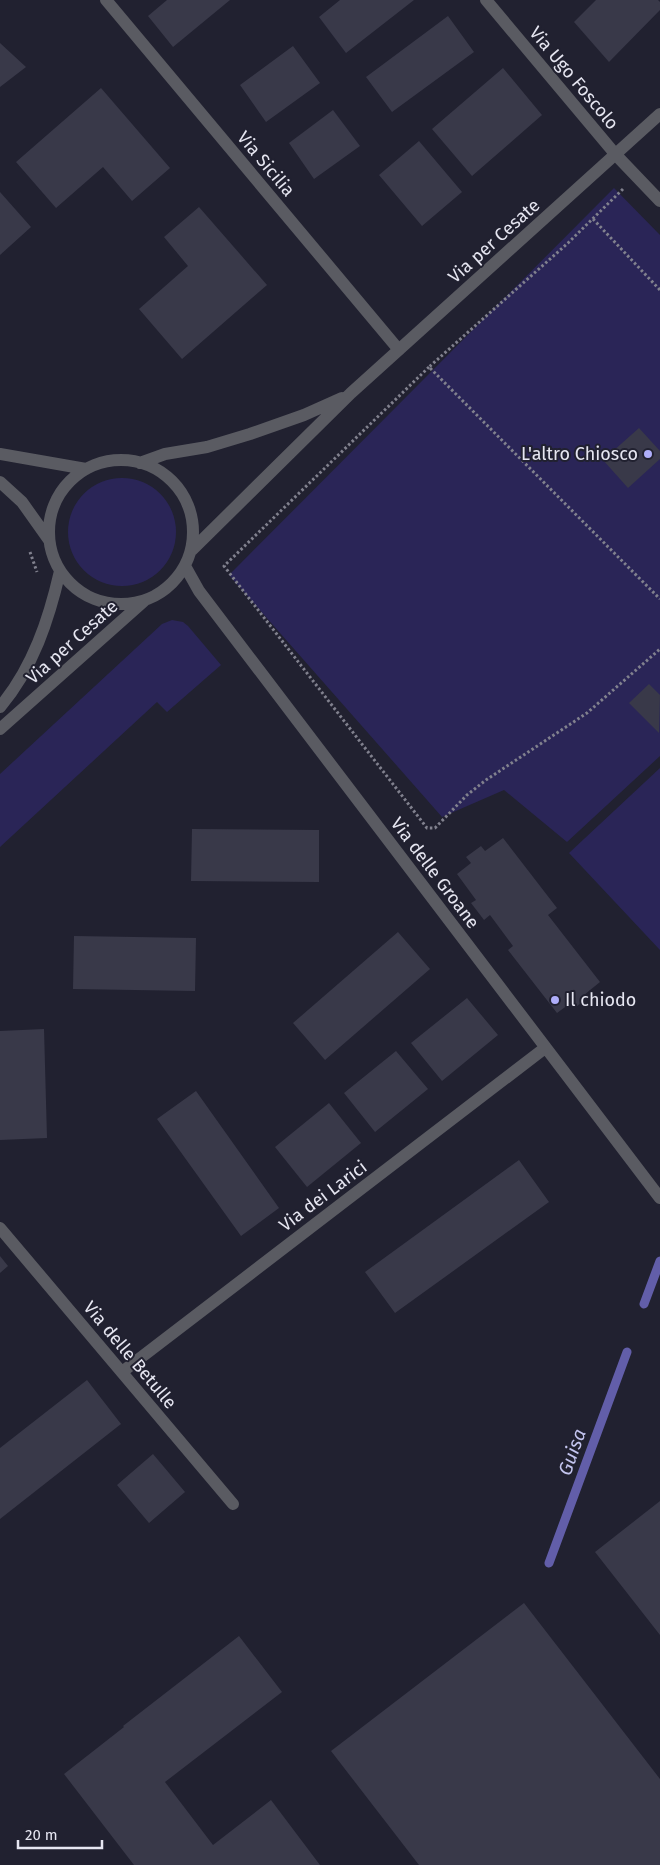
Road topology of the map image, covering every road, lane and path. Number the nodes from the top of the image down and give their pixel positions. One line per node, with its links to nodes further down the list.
1 (106, 0): 9 (street, Via Sicilia)
2 (486, 0): 4 (street, Via Ugo Foscolo)
3 (660, 114): 4 (street, Via per Cesate)
4 (616, 155): 5 (street, Via Ugo Foscolo); 9 (street, Via per Cesate)
5 (636, 176): 6 (street, Via Ugo Foscolo); 7 (path)
6 (660, 201)
7 (593, 218): 8 (path); 10 (path)
8 (660, 290)
9 (399, 350): 11 (street, Via per Cesate)
10 (429, 367): 22 (path); 24 (path)
11 (351, 393): 13 (street, Via per Cesate); 18 (street, Via per Cesate)
12 (0, 454): 14 (street)
13 (140, 463): 14 (street); 18 (street)
14 (86, 469): 16 (street)
15 (0, 482): 16 (street)
16 (49, 540): 20 (street)
17 (27, 544): 21 (path)
18 (192, 550): 19 (street)
19 (185, 566): 23 (street); 27 (street, Via delle Groane)
20 (60, 571): 23 (street); 25 (street, Via per Cesate)
21 (37, 579)
22 (660, 598)
23 (144, 601): 26 (street, Via per Cesate)
24 (660, 649)
25 (0, 707)
26 (0, 729)
27 (545, 1048): 28 (street, Via delle Groane); 30 (street, Via dei Larici)
28 (660, 1198)
29 (0, 1228): 30 (street, Via delle Betulle)
30 (122, 1372): 31 (street, Via delle Betulle)
31 (233, 1504)

